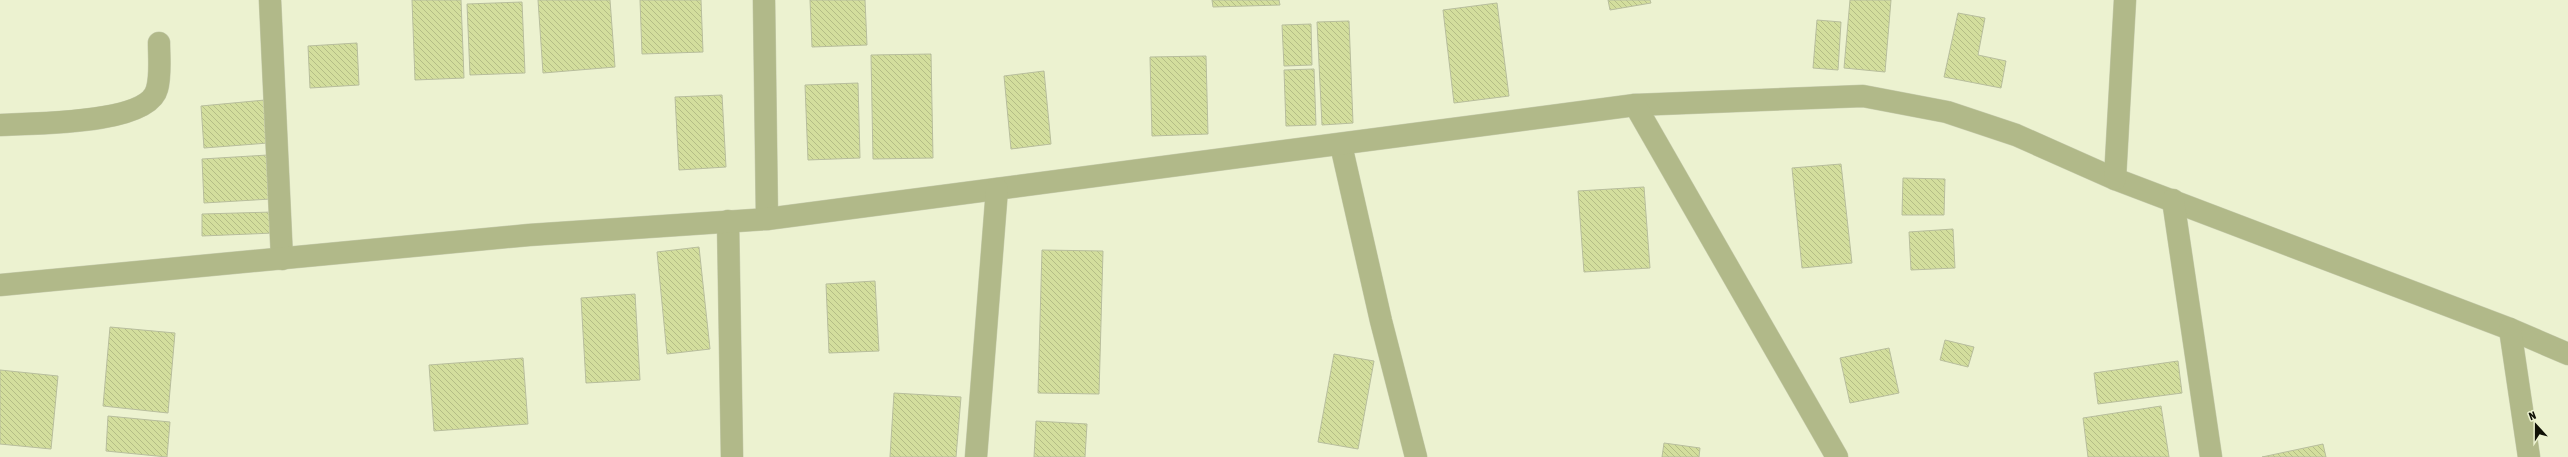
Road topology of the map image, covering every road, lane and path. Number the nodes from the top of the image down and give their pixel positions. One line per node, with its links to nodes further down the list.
1 (270, 0): 13 (street)
2 (764, 0): 11 (street)
3 (2125, 0): 8 (street)
4 (159, 43): 6 (street)
5 (1635, 105): 7 (street); 8 (street); 20 (street)
6 (0, 125)
7 (1342, 145): 9 (street); 19 (street)
8 (2115, 179): 10 (street)
9 (996, 189): 11 (street); 18 (street)
10 (2173, 200): 15 (street); 21 (street)
11 (767, 219): 12 (street)
12 (728, 221): 13 (street); 17 (street)
13 (282, 258): 14 (street)
14 (0, 285)
15 (2510, 329): 16 (street); 22 (street)
16 (2568, 354)
17 (732, 457)
18 (976, 457)
19 (1416, 457)
20 (1837, 457)
21 (2211, 457)
22 (2529, 457)

